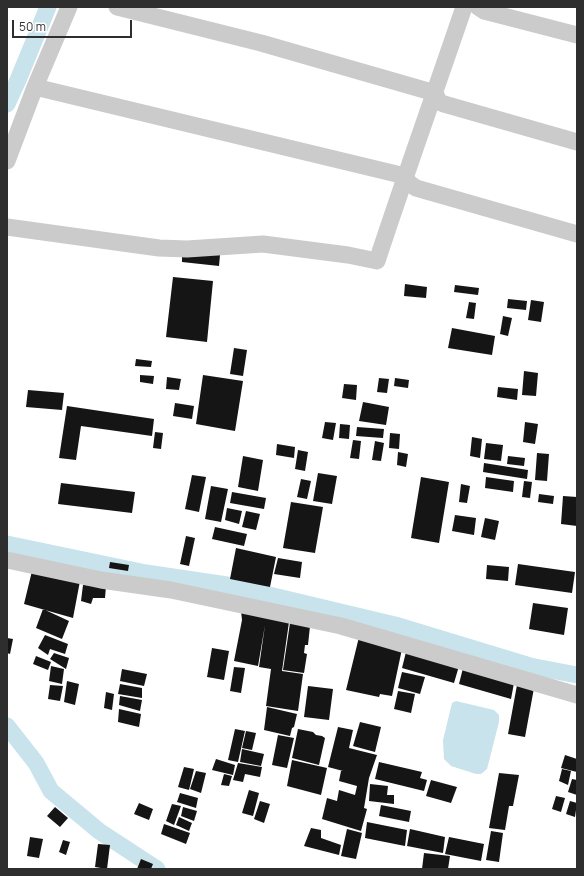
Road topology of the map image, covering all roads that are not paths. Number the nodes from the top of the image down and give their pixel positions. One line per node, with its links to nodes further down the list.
1 (69, 7): 6 (street)
2 (118, 7): 7 (street)
3 (464, 7): 7 (street)
4 (478, 7): 5 (street)
5 (577, 35)
6 (35, 87): 9 (street); 10 (street)
7 (435, 93): 8 (street); 10 (street)
8 (577, 142)
9 (7, 161)
10 (405, 176): 11 (street); 12 (street)
11 (7, 227)
12 (577, 234)
13 (7, 560): 14 (street)
14 (577, 694)

